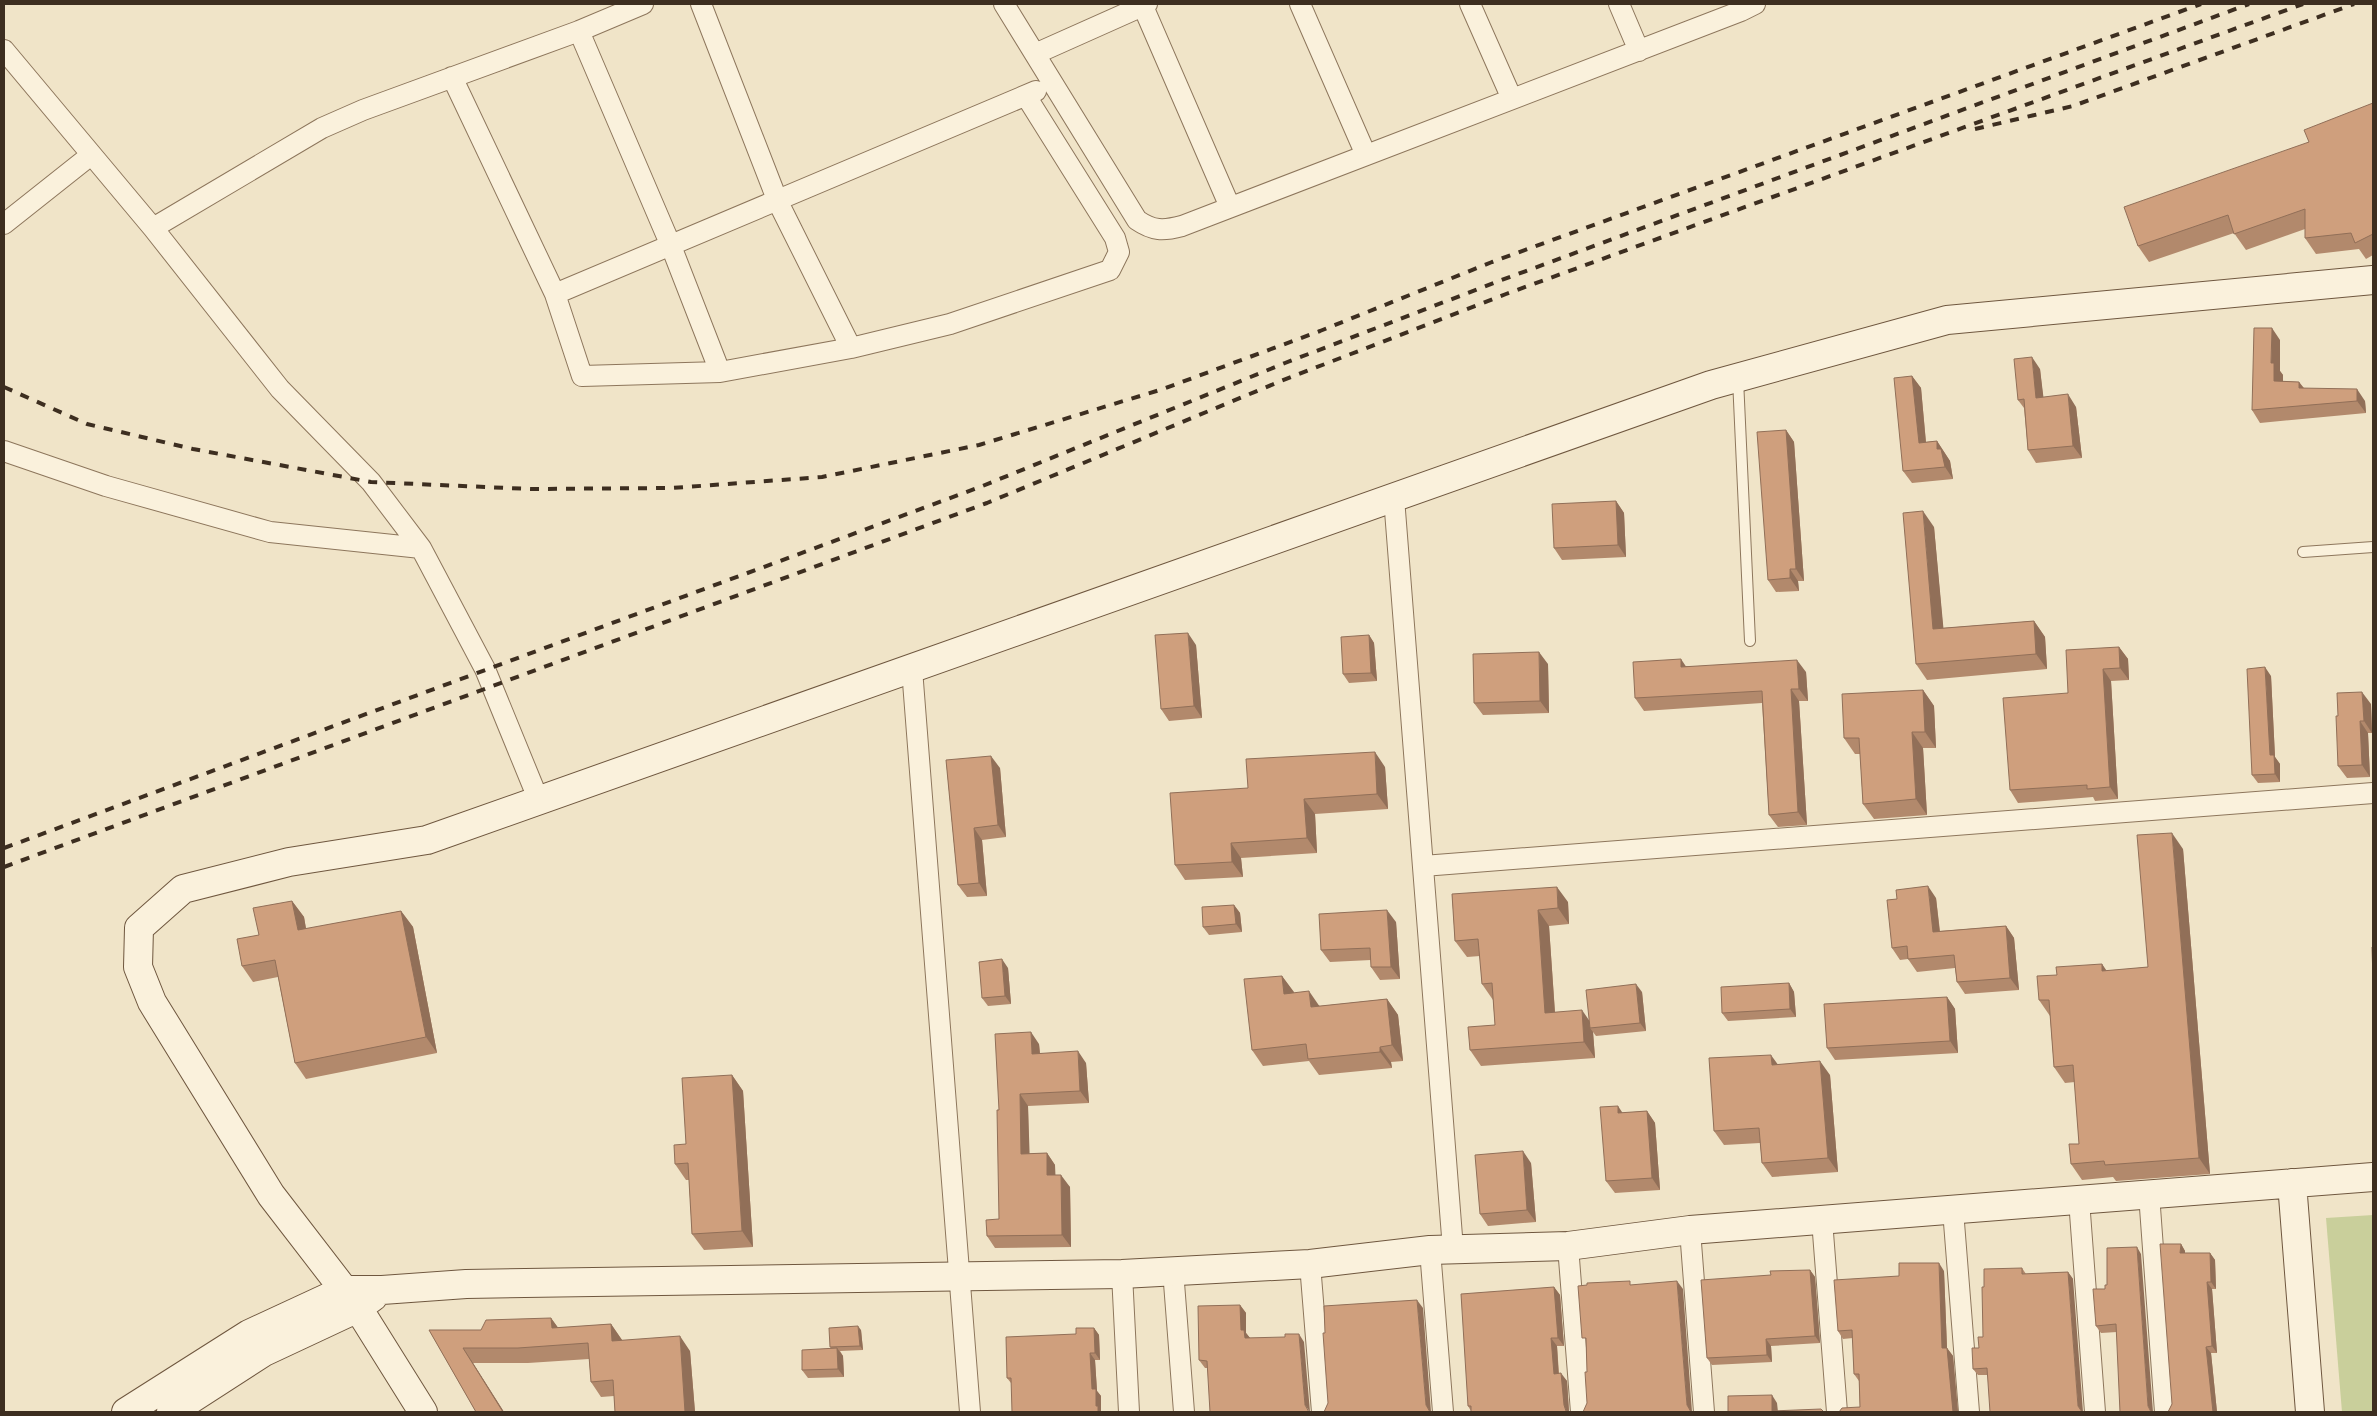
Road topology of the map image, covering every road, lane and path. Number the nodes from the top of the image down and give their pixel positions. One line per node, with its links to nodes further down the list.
1 (643, 4): 9 (street)
2 (702, 4): 19 (street)
3 (1004, 4): 12 (street)
4 (1144, 4): 12 (street); 20 (street)
5 (1300, 4): 18 (street)
6 (1470, 4): 16 (street)
7 (1619, 4): 11 (street)
8 (1755, 4): 11 (street)
9 (580, 31): 13 (street); 23 (street)
10 (5, 48): 17 (street)
11 (1639, 51): 16 (street)
12 (1035, 54): 14 (street)
13 (452, 77): 22 (street); 25 (street)
14 (1053, 84): 15 (street); 20 (street)
15 (1026, 96): 19 (street); 26 (street)
16 (1512, 99): 18 (street)
17 (91, 155): 21 (street); 22 (street)
18 (1366, 155): 20 (street)
19 (778, 202): 23 (street); 26 (street)
20 (1230, 207)
21 (8, 213)
22 (152, 228): 32 (street)
23 (671, 246): 25 (street); 27 (street)
24 (2373, 280): 28 (main road)
25 (554, 294): 27 (street)
26 (851, 348): 27 (street)
27 (720, 372)
28 (1738, 378): 30 (main road); 34 (lane)
29 (4, 451): 32 (street)
30 (1394, 498): 35 (main road); 38 (street)
31 (2373, 547): 33 (lane)
32 (421, 548): 37 (street)
33 (2304, 552)
34 (1750, 642)
35 (912, 669): 37 (main road); 51 (street)
36 (2373, 793): 38 (street)
37 (539, 801): 52 (main road)
38 (1423, 866): 47 (street)
39 (2373, 1177): 40 (main road)
40 (2292, 1183): 41 (main road); 67 (main road)
41 (2149, 1194): 42 (main road); 66 (street)
42 (2079, 1200): 43 (main road); 65 (street)
43 (1953, 1210): 44 (main road); 64 (street)
44 (1822, 1220): 45 (main road); 63 (street)
45 (1690, 1230): 46 (main road); 62 (street)
46 (1568, 1246): 47 (main road); 61 (street)
47 (1441, 1250): 48 (main road); 60 (street)
48 (1310, 1264): 49 (main road); 59 (street)
49 (1173, 1270): 50 (main road); 58 (street)
50 (1122, 1274): 51 (main road); 57 (street)
51 (959, 1275): 52 (main road); 56 (street)
52 (351, 1299): 53 (main road); 54 (main road); 55 (main road)
53 (126, 1412)
54 (171, 1412)
55 (424, 1412)
56 (970, 1412)
57 (1128, 1412)
58 (1184, 1412)
59 (1322, 1412)
60 (1443, 1412)
61 (1581, 1412)
62 (1704, 1412)
63 (1837, 1412)
64 (1969, 1412)
65 (2095, 1412)
66 (2165, 1412)
67 (2310, 1412)

